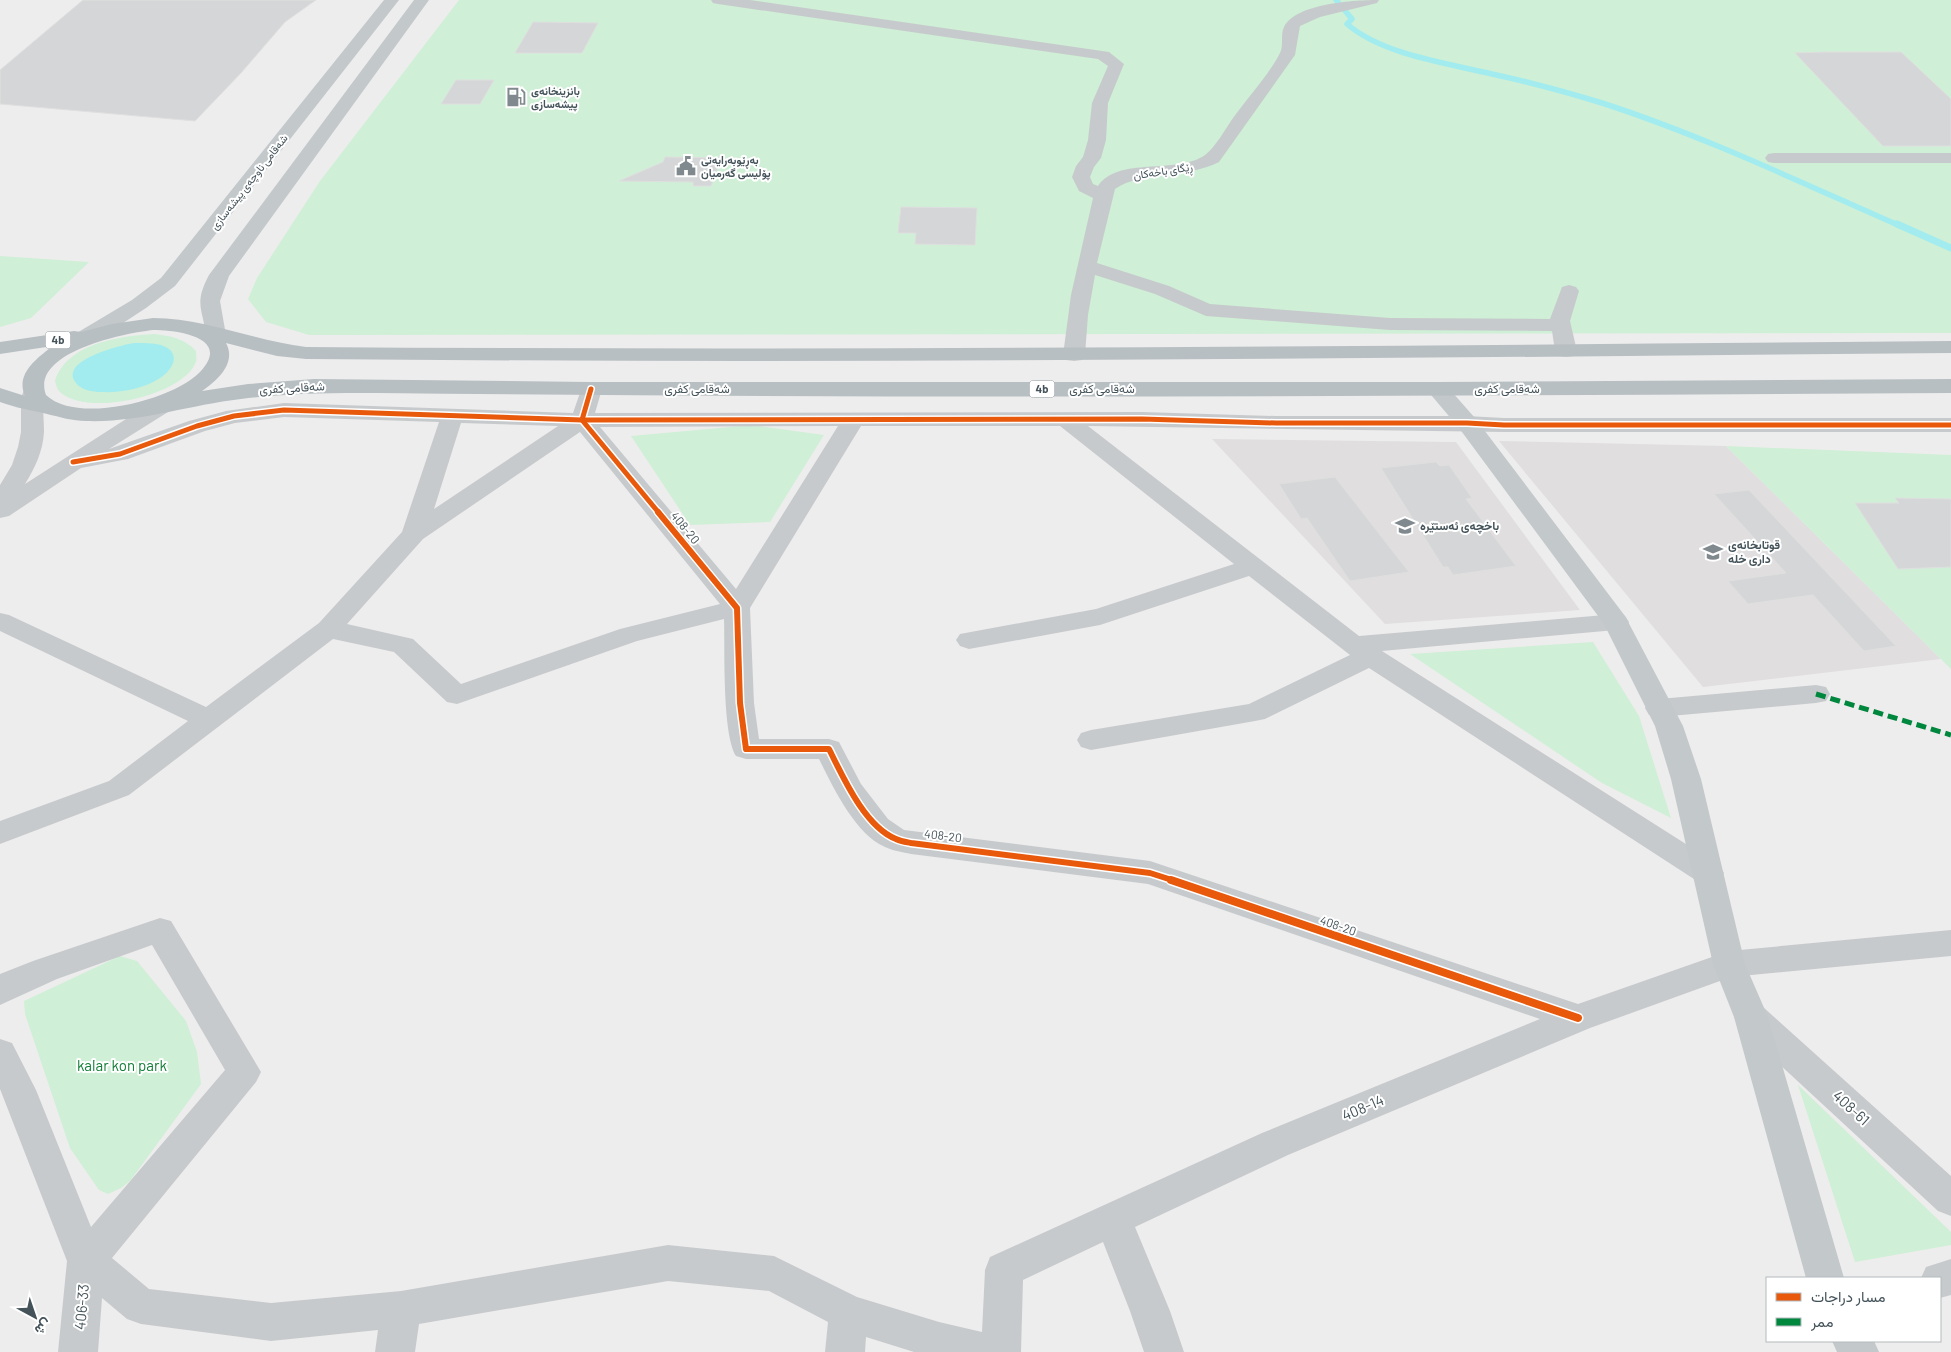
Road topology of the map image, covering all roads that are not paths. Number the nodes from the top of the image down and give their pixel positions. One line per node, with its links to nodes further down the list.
1 (392, 0): 12 (main road, شەقامی ناوچەی پیشەسازی)
2 (422, 0): 11 (main road)
3 (718, 0): 7 (street)
4 (1372, 0): 7 (street, ڕێگای باخەکان)
5 (1774, 158): 6 (street)
6 (1951, 158)
7 (1103, 196): 8 (street, ڕێگای باخەکان)
8 (1087, 266): 10 (street); 16 (street, ڕێگای باخەکان)
9 (1570, 292): 10 (street)
10 (1560, 325): 15 (street)
11 (211, 335): 12 (highway); 16 (highway); 22 (highway)
12 (86, 337): 13 (highway, 4b); 21 (highway)
13 (0, 348)
14 (1951, 348): 15 (highway)
15 (1566, 351): 16 (highway)
16 (1074, 354)
17 (1951, 386): 19 (highway, شەقامی کفری / 4b)
18 (591, 389): 19 (highway, شەقامی کفری / 4b); 22 (highway, شەقامی کفری / 4b); 26 (street)
19 (1437, 389): 27 (main road)
20 (0, 395): 21 (highway)
21 (38, 401): 22 (highway, شەقامی کفری / 4b); 30 (street)
22 (168, 403): 29 (street)
23 (452, 416): 26 (street); 29 (street); 32 (street)
24 (854, 419): 25 (street); 26 (street); 34 (street)
25 (1065, 419): 27 (street); 33 (street)
26 (582, 420): 32 (street); 34 (street, 408-20)
27 (1467, 423): 28 (street); 36 (main road)
28 (1951, 425)
29 (74, 462): 31 (street)
30 (0, 504)
31 (0, 511)
32 (414, 534): 37 (street)
33 (1252, 567): 38 (street); 39 (street)
34 (737, 608): 37 (street); 49 (street, 408-20)
35 (0, 621): 42 (street)
36 (1616, 622): 39 (street); 41 (main road)
37 (328, 629): 42 (street)
38 (969, 640)
39 (1362, 651): 43 (street); 45 (street)
40 (1816, 694): 41 (street)
41 (1659, 708): 45 (main road)
42 (209, 720): 44 (street)
43 (1091, 740)
44 (0, 833)
45 (1708, 873): 47 (main road)
46 (1951, 943): 47 (street, 408-14)
47 (1729, 964): 49 (street, 408-14); 50 (main road)
48 (0, 992): 55 (street)
49 (1578, 1018): 54 (street, 408-14)
50 (1751, 1018): 53 (street, 408-61); 56 (main road)
51 (0, 1053): 52 (street)
52 (9, 1086): 55 (street)
53 (1951, 1199)
54 (1113, 1220): 63 (street, 408-14); 64 (street)
55 (86, 1261): 57 (street); 59 (street, 406-33)
56 (1824, 1277)
57 (401, 1310): 58 (street); 60 (street)
58 (849, 1313): 61 (street); 62 (street)
59 (78, 1352)
60 (395, 1352)
61 (844, 1352)
62 (985, 1352)
63 (1001, 1352)
64 (1164, 1352)

